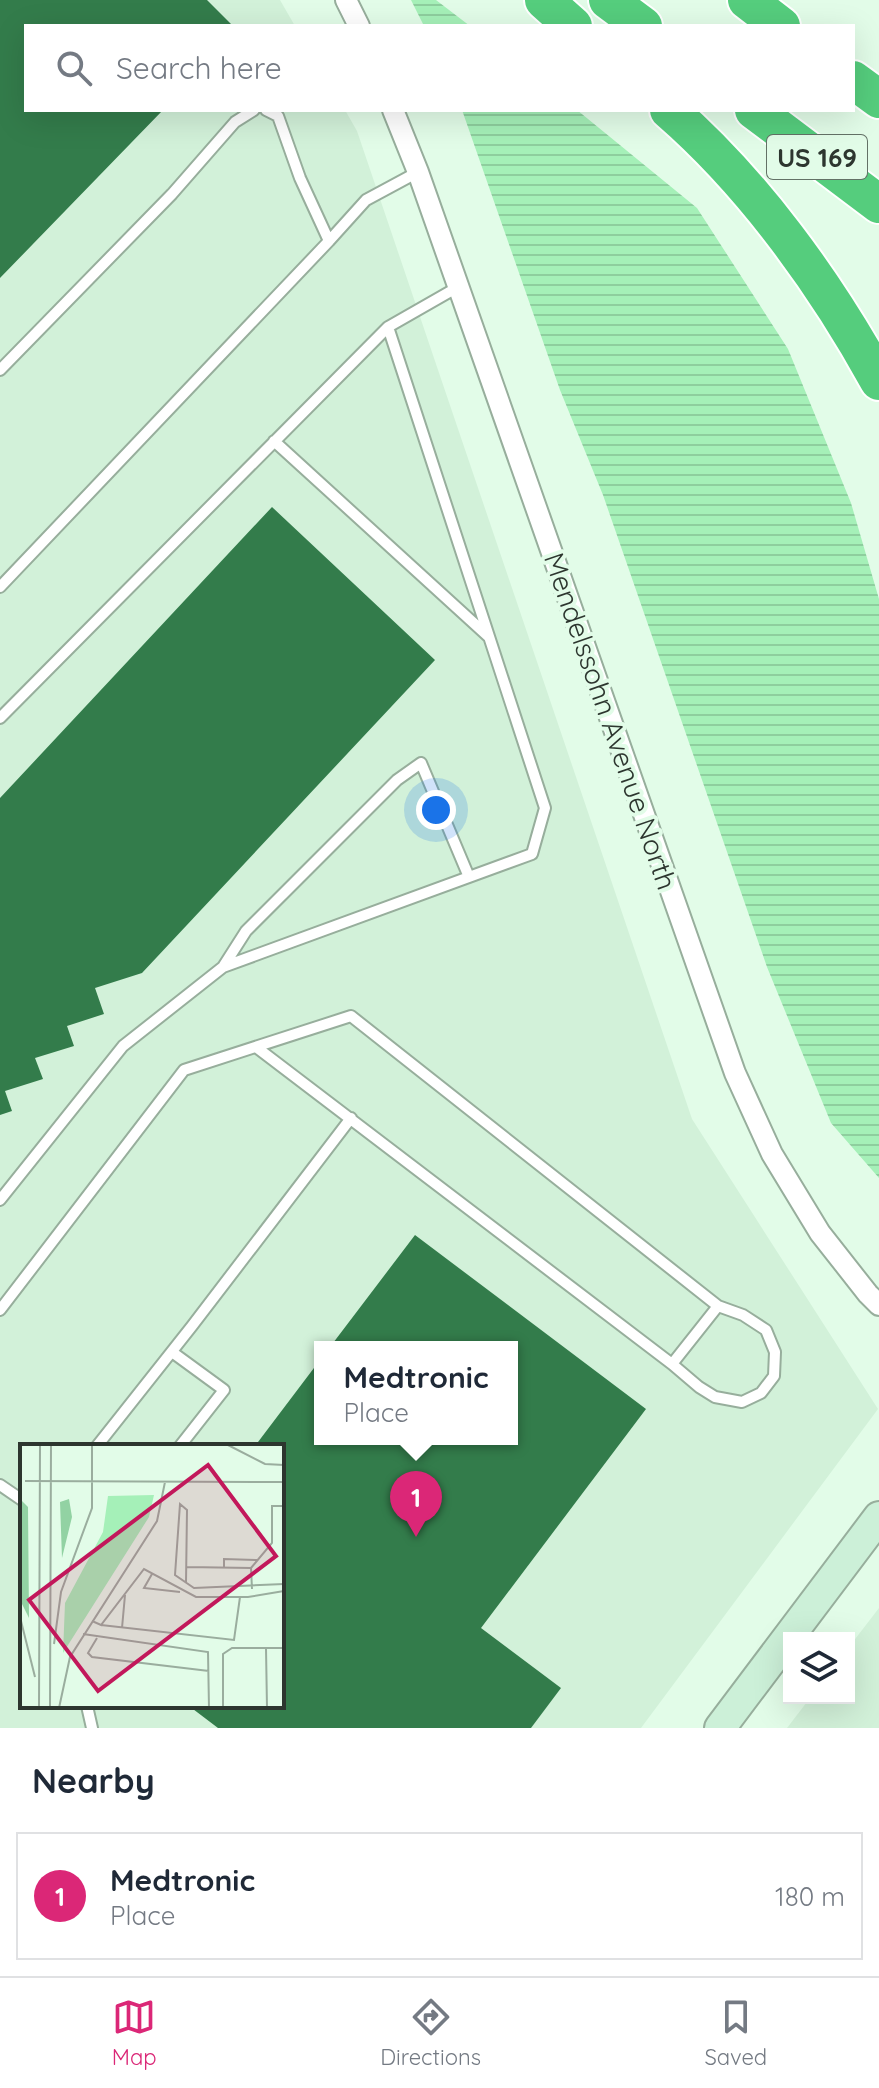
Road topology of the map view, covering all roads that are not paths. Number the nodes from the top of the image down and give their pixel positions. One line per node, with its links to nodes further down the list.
1 (346, 0): 5 (street)
2 (544, 0): 6 (highway)
3 (608, 0): 7 (highway)
4 (747, 0): 8 (highway)
5 (358, 24)
6 (571, 24)
7 (640, 24)
8 (778, 24)
9 (855, 81): 10 (highway, US 169)
10 (879, 99)
11 (251, 112): 21 (lane)
12 (270, 112): 18 (lane)
13 (394, 112): 16 (street, Mendelssohn Avenue North)
14 (671, 112): 22 (highway)
15 (757, 112): 17 (highway, US 169)
16 (418, 172): 18 (lane); 19 (street, Mendelssohn Avenue North)
17 (879, 204)
18 (329, 241): 24 (lane)
19 (458, 287): 20 (lane); 32 (street, Mendelssohn Avenue North)
20 (388, 327): 23 (lane); 25 (lane)
21 (0, 370)
22 (879, 381)
23 (274, 441): 25 (lane); 26 (lane)
24 (0, 587)
25 (489, 637): 27 (lane)
26 (0, 718)
27 (469, 877): 28 (lane); 28 (lane)
28 (223, 967): 31 (lane)
29 (256, 1047): 30 (lane); 33 (lane); 34 (lane)
30 (351, 1118): 35 (lane); 36 (lane)
31 (0, 1200)
32 (879, 1305)
33 (718, 1306): 36 (lane); 36 (lane)
34 (0, 1310)
35 (172, 1352): 37 (lane); 38 (lane)
36 (672, 1364)
37 (99, 1444)
38 (182, 1444)
39 (0, 1485): 40 (lane)
40 (20, 1499)
41 (879, 1517): 44 (main road)
42 (87, 1708): 43 (lane)
43 (92, 1728)
44 (720, 1728)

